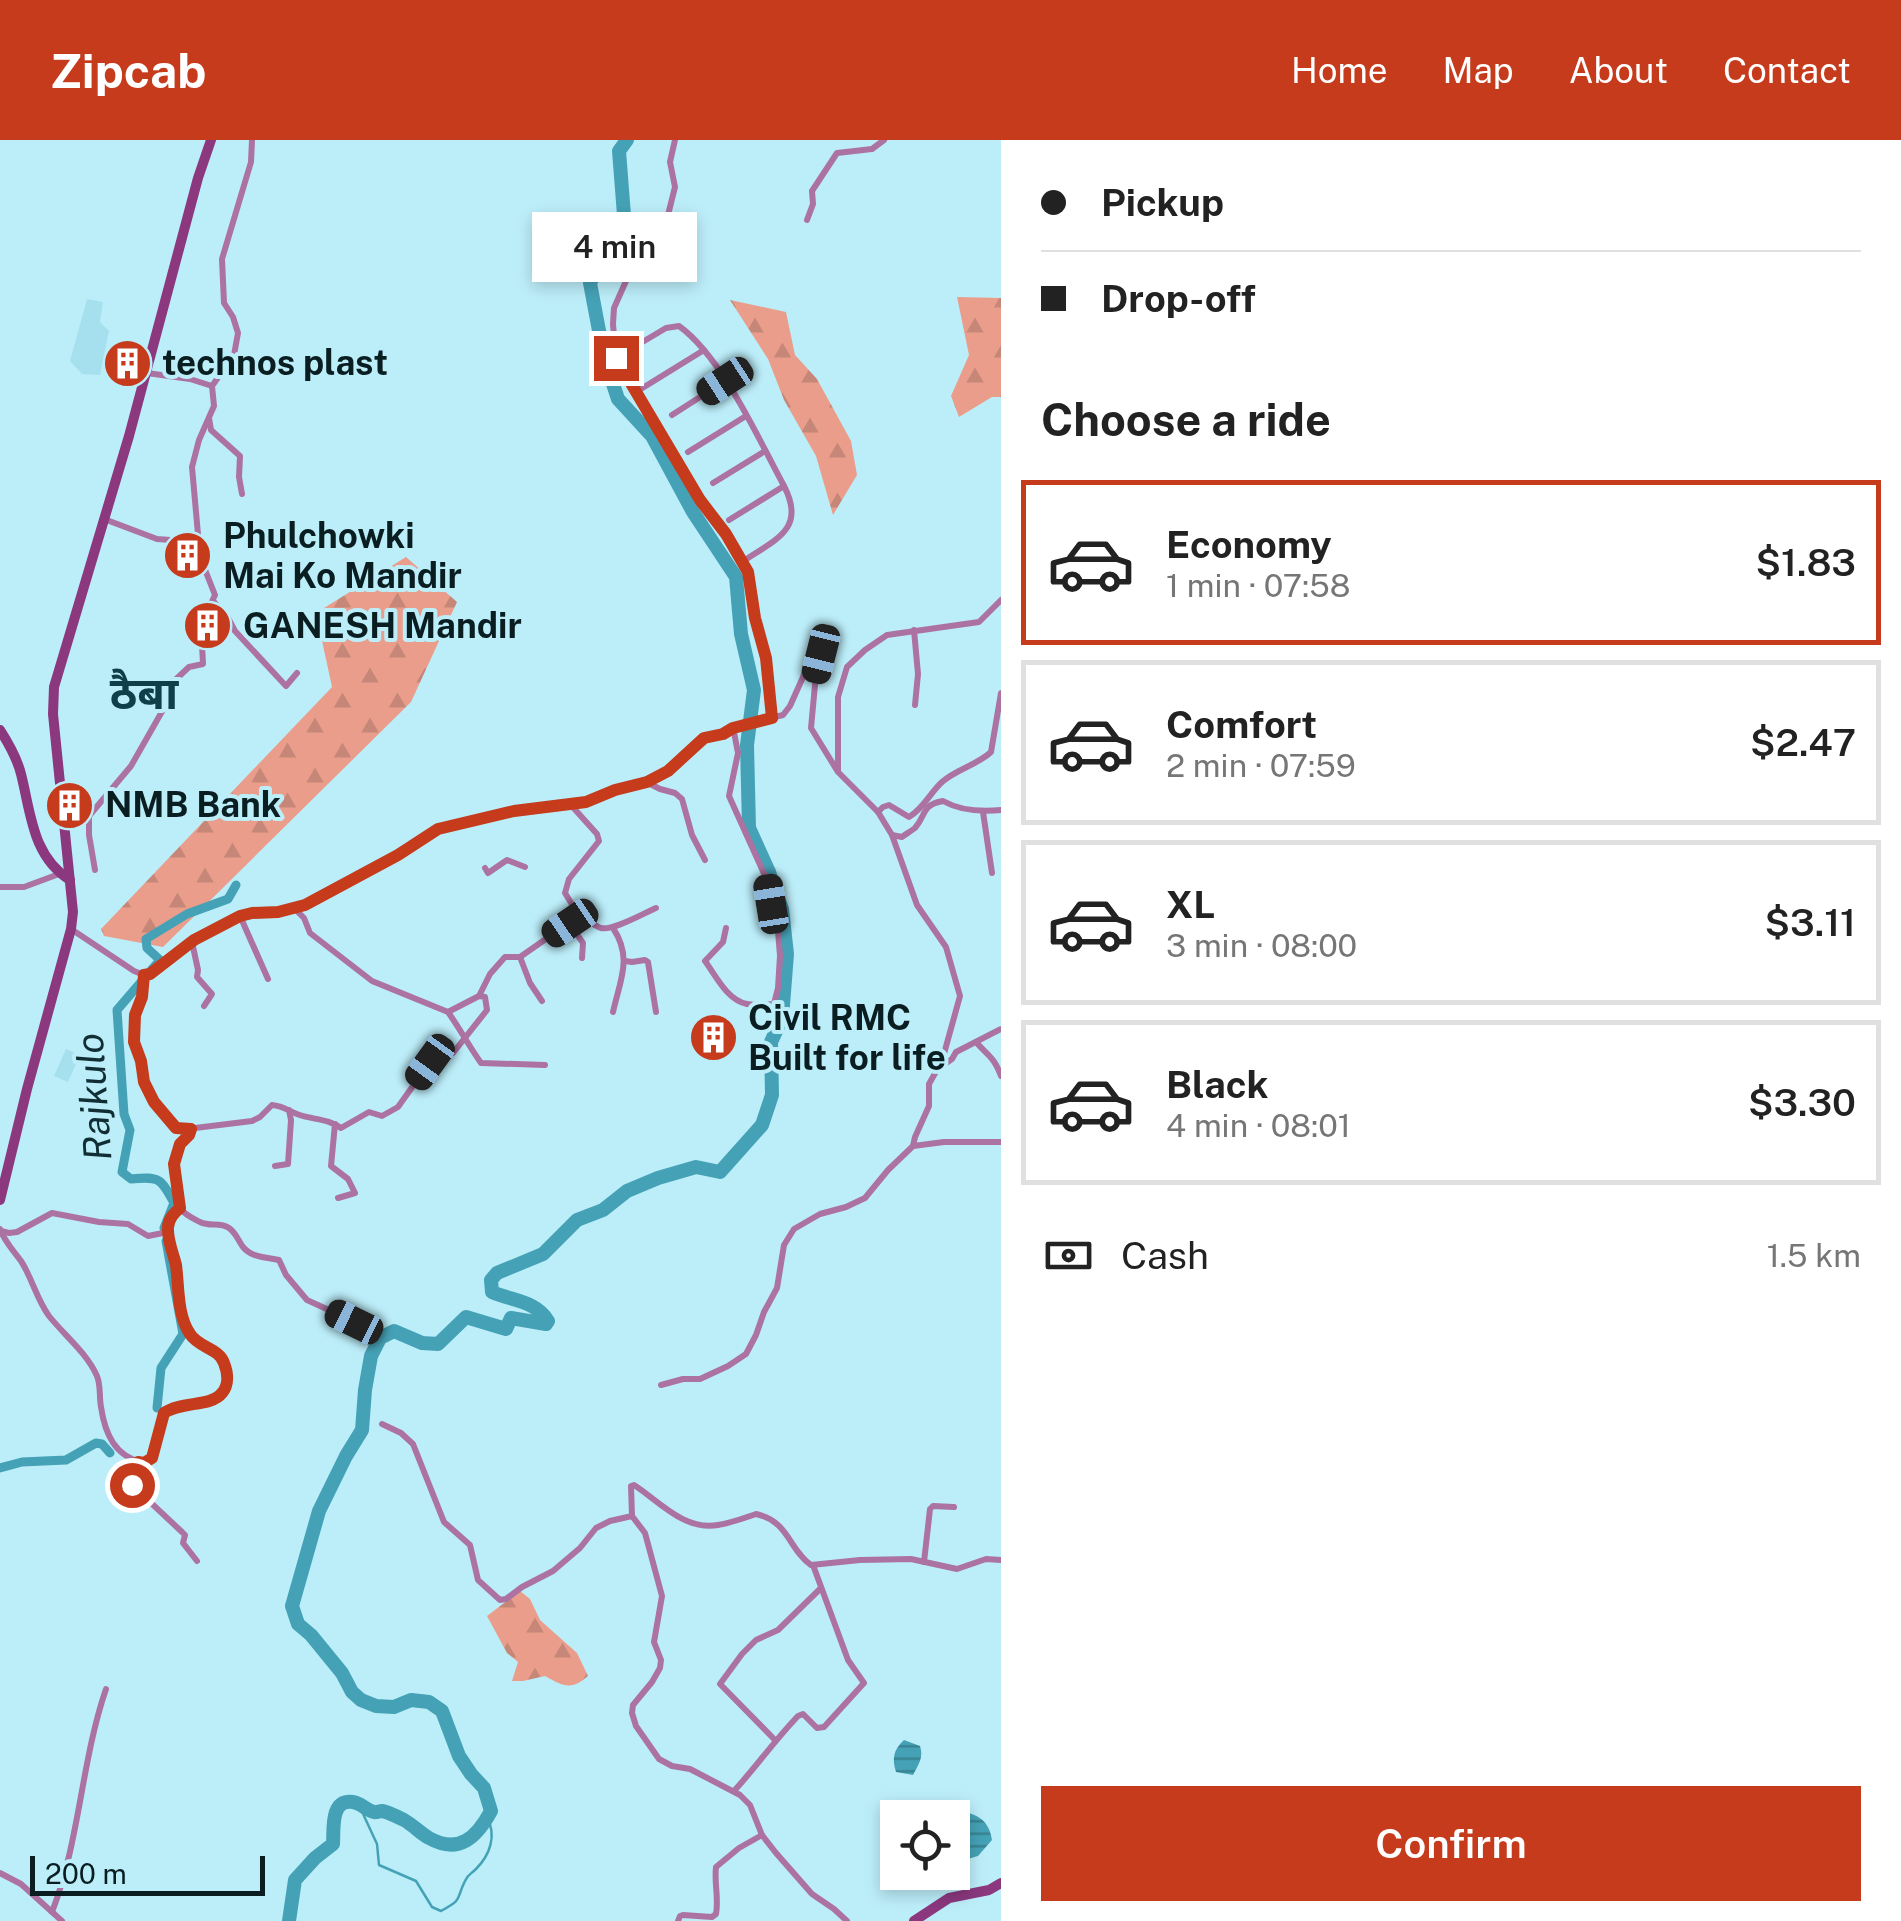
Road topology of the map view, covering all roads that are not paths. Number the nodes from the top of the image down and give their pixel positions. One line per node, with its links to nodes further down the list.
1 (212, 140): 8 (street)
2 (252, 140): 10 (street)
3 (675, 140): 11 (street)
4 (884, 140): 5 (street)
5 (807, 220)
6 (629, 350): 7 (street)
7 (704, 350): 9 (street); 11 (street)
8 (147, 372): 10 (street); 20 (street)
9 (725, 381): 12 (street); 13 (street)
10 (212, 386): 14 (street)
11 (636, 392): 23 (street)
12 (672, 415)
13 (746, 416): 15 (street); 16 (street)
14 (208, 418): 19 (street); 22 (street)
15 (765, 451): 17 (street); 18 (street)
16 (688, 452)
17 (712, 483)
18 (784, 486): 21 (street); 23 (street)
19 (242, 494)
20 (103, 519): 22 (street); 45 (street)
21 (728, 520)
22 (197, 542): 25 (street)
23 (742, 562): 30 (street)
24 (1001, 600): 26 (street)
25 (214, 602): 27 (street); 43 (street)
26 (914, 630): 29 (street); 33 (street)
27 (297, 674)
28 (1001, 694): 37 (street)
29 (916, 705)
30 (772, 718): 31 (street); 33 (street)
31 (737, 726): 34 (street); 53 (street)
32 (0, 730): 45 (street)
33 (838, 772): 37 (street)
34 (647, 782): 35 (street); 40 (street)
35 (570, 804): 48 (street); 50 (street)
36 (1001, 810): 38 (street)
37 (878, 812): 39 (street)
38 (983, 812): 39 (street); 44 (street)
39 (892, 835): 71 (street)
40 (704, 860)
41 (525, 867): 42 (street)
42 (484, 868)
43 (95, 870)
44 (992, 873)
45 (65, 877): 46 (street); 54 (street)
46 (0, 887)
47 (656, 908): 52 (street)
48 (295, 909): 49 (street); 64 (street)
49 (240, 916): 55 (street); 60 (street)
50 (579, 916): 51 (street); 52 (street)
51 (570, 923): 56 (street); 57 (street)
52 (613, 928): 58 (street)
53 (726, 928)
54 (71, 929): 59 (street); 78 (street)
55 (192, 942): 59 (street); 63 (street)
56 (520, 957): 61 (street); 62 (street)
57 (582, 958)
58 (625, 961): 65 (street); 66 (street)
59 (144, 975): 75 (street)
60 (268, 978)
61 (479, 996): 64 (street); 68 (street)
62 (542, 1001)
63 (204, 1006)
64 (448, 1012): 68 (street)
65 (614, 1012)
66 (656, 1012)
67 (1001, 1029): 69 (street)
68 (467, 1038): 70 (street); 74 (street)
69 (976, 1042): 71 (street); 72 (street)
70 (545, 1065)
71 (938, 1069): 79 (street)
72 (1001, 1076)
73 (289, 1109): 74 (street); 75 (street); 80 (street)
74 (335, 1123): 81 (street)
75 (191, 1129): 83 (street)
76 (0, 1141): 78 (street)
77 (1001, 1142): 79 (street)
78 (14, 1144): 82 (street)
79 (914, 1146): 87 (street)
80 (275, 1166)
81 (338, 1198)
82 (0, 1200)
83 (180, 1208): 85 (street); 86 (street)
84 (0, 1230): 85 (street); 89 (street)
85 (168, 1232): 89 (street)
86 (354, 1322)
87 (661, 1385)
88 (382, 1424): 91 (street)
89 (138, 1462): 93 (street)
90 (954, 1507): 94 (street)
91 (632, 1516): 95 (street); 99 (street)
92 (1001, 1560): 94 (street)
93 (197, 1561)
94 (924, 1562): 95 (street)
95 (813, 1565): 96 (street)
96 (821, 1588): 98 (street); 98 (street)
97 (106, 1689): 103 (street)
98 (775, 1740): 99 (street)
99 (734, 1791): 100 (street)
100 (762, 1835): 105 (street); 106 (street)
101 (0, 1873): 103 (street)
102 (1001, 1884): 107 (street)
103 (52, 1912): 104 (street)
104 (62, 1921)
105 (678, 1921)
106 (846, 1921)
107 (914, 1921)

